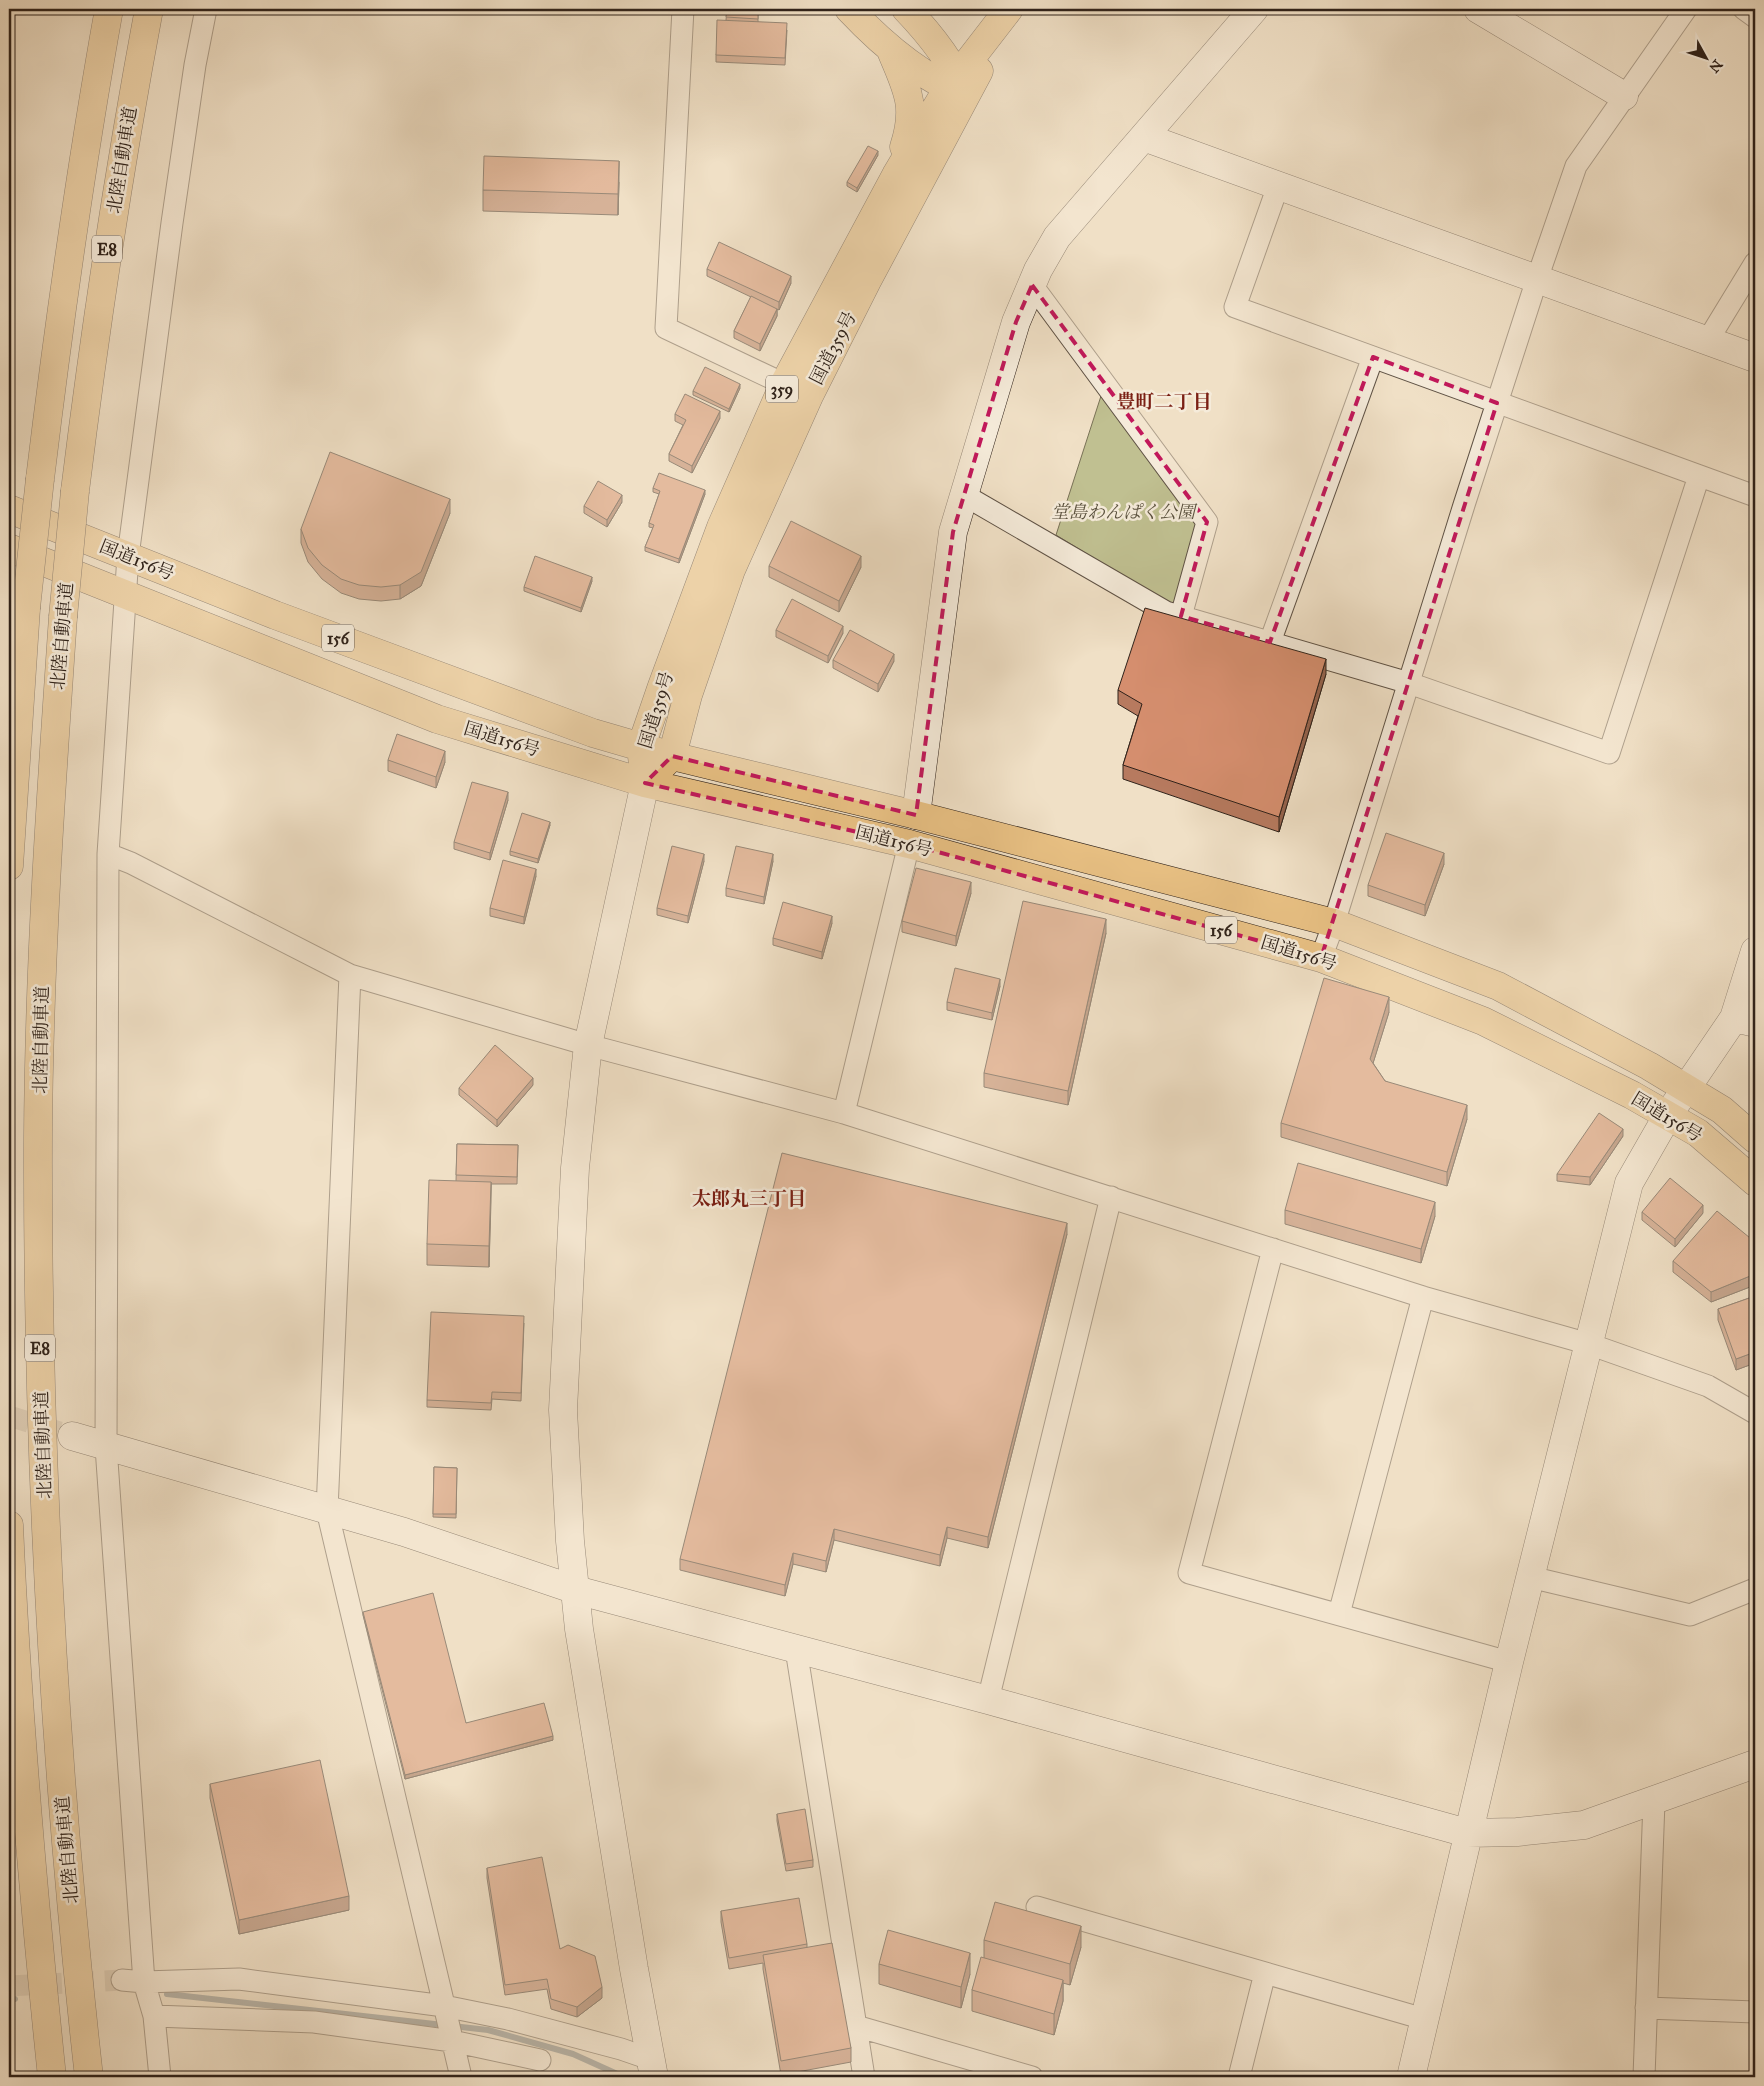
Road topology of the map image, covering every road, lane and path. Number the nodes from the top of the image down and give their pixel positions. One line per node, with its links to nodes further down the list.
1 (109, 9): 44 (highway, E8, bridge)
2 (149, 9): 88 (highway, 北陸自動車道 / E8, bridge)
3 (206, 9): 33 (street)
4 (683, 9): 26 (street)
5 (849, 9): 14 (highway)
6 (906, 9): 13 (highway)
7 (1254, 9): 17 (street)
8 (1686, 9): 16 (street)
9 (1744, 9): 12 (street)
10 (1495, 13): 16 (street)
11 (1006, 15): 13 (highway); 15 (highway, 国道359号 / 359)
12 (1755, 18)
13 (933, 40): 15 (highway)
14 (889, 46): 15 (highway); 18 (highway)
15 (957, 86): 18 (highway, 国道359号 / 359); 39 (highway, 国道359号 / 359)
16 (1624, 96): 21 (street)
17 (1144, 137): 19 (street); 22 (street)
18 (896, 175): 26 (highway, 国道359号 / 359)
19 (1278, 186): 21 (street); 24 (street)
20 (1755, 263): 23 (street)
21 (1537, 279): 23 (street); 27 (street)
22 (1032, 285): 29 (street); 35 (street)
23 (1708, 340): 25 (street)
24 (1372, 358): 27 (street); 36 (street)
25 (1755, 358)
26 (784, 384): 38 (highway, 国道359号 / 359)
27 (1497, 403): 28 (street); 37 (street)
28 (1699, 476): 30 (street); 37 (street)
29 (964, 495): 35 (street); 41 (street)
30 (1755, 496)
31 (9, 508): 33 (highway, 国道156号 / 156)
32 (9, 548): 34 (highway, 国道156号 / 156)
33 (128, 556): 34 (street); 38 (highway, 国道156号 / 156)
34 (126, 594): 40 (highway, 国道156号 / 156); 43 (street)
35 (1181, 616): 36 (street)
36 (1270, 642): 37 (street)
37 (1409, 683): 45 (street)
38 (641, 747): 39 (highway, 国道156号 / 156); 40 (highway, 国道359号 / 359)
39 (672, 756): 40 (highway, 国道359号); 41 (highway, 国道156号 / 156)
40 (644, 784): 42 (highway, 国道156号 / 156); 50 (street)
41 (916, 815): 45 (highway, 国道156号 / 156)
42 (909, 844): 47 (highway, 国道156号 / 156); 52 (street)
43 (108, 854): 48 (street); 62 (street)
44 (9, 866)
45 (1334, 923): 47 (street); 51 (highway, 国道156号 / 156)
46 (1755, 951): 49 (street)
47 (1321, 958): 53 (highway, 国道156号 / 156)
48 (350, 976): 50 (street); 63 (street)
49 (1745, 1020): 51 (street)
50 (588, 1045): 52 (street); 67 (street)
51 (1685, 1087): 53 (street); 54 (highway, 国道156号 / 156)
52 (844, 1113): 56 (street)
53 (1668, 1115): 55 (highway, 国道156号 / 156); 59 (street)
54 (1755, 1139)
55 (1755, 1182)
56 (1111, 1197): 57 (street); 71 (street)
57 (1273, 1249): 58 (street); 68 (street)
58 (1423, 1296): 59 (street); 68 (street)
59 (1588, 1344): 60 (street); 65 (street)
60 (1755, 1413)
61 (72, 1436): 62 (street)
62 (106, 1447): 63 (street); 78 (street)
63 (327, 1510): 67 (street); 83 (street)
64 (9, 1524): 87 (highway, 北陸自動車道)
65 (1530, 1577): 66 (street); 70 (street)
66 (1755, 1589)
67 (576, 1590): 69 (street); 86 (street)
68 (1339, 1614): 70 (street)
69 (796, 1649): 71 (street); 84 (street)
70 (1508, 1662): 74 (street)
71 (988, 1700): 74 (street)
72 (1755, 1764): 73 (street)
73 (1654, 1801): 74 (street); 79 (street)
74 (1467, 1834): 82 (street)
75 (1037, 1907): 76 (street)
76 (1265, 1973): 82 (street); 93 (street)
77 (122, 1980): 78 (street)
78 (144, 1982): 81 (street); 83 (street)
79 (1646, 2008): 80 (street); 95 (street)
80 (1755, 2012)
81 (154, 2016): 83 (street); 89 (street)
82 (1424, 2019): 94 (street)
83 (448, 2023): 85 (street); 86 (street); 90 (street)
84 (856, 2026): 91 (street); 92 (street)
85 (540, 2060)
86 (652, 2068)
87 (52, 2077)
88 (89, 2077)
89 (160, 2077)
90 (461, 2077)
91 (864, 2077)
92 (1032, 2077)
93 (1239, 2077)
94 (1411, 2077)
95 (1644, 2077)

